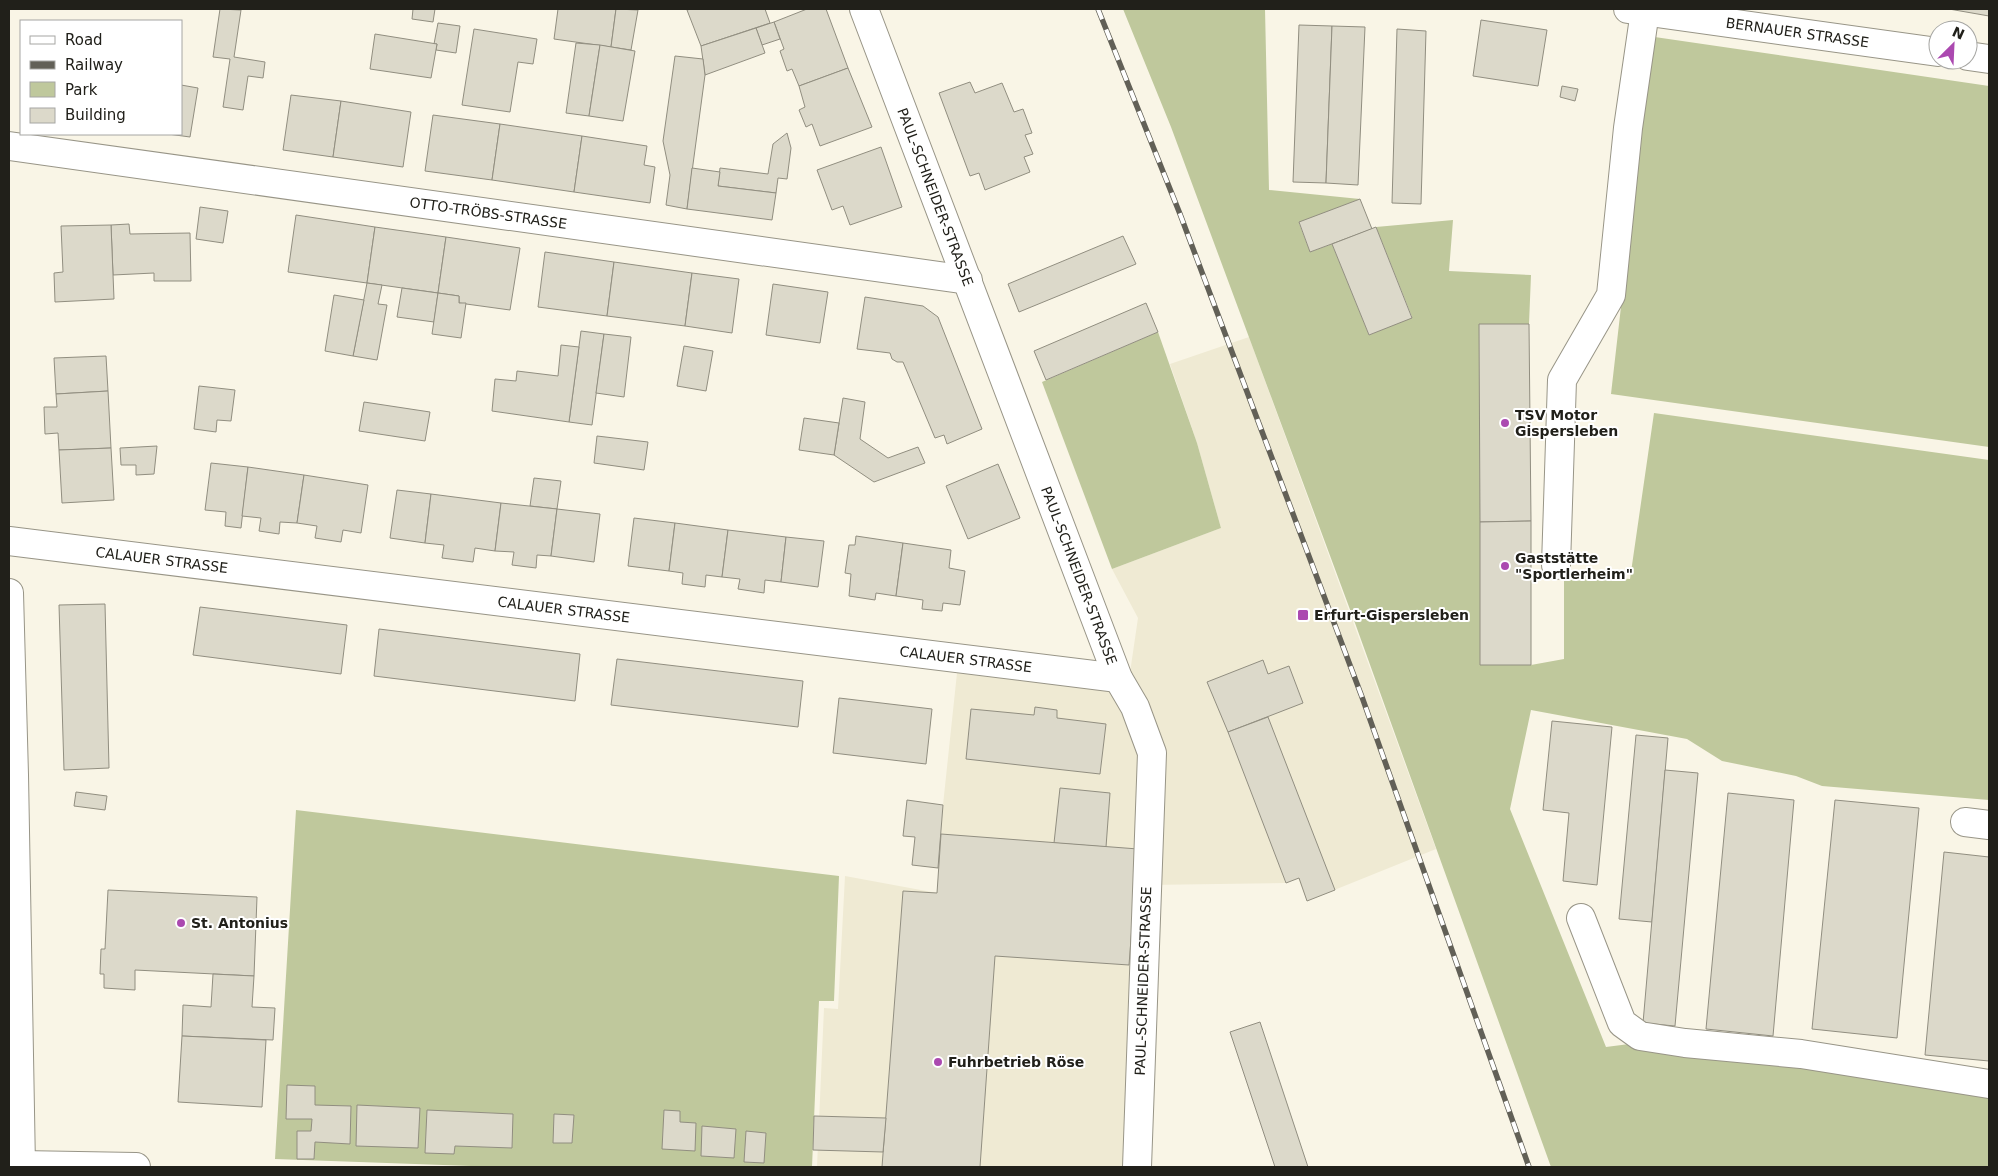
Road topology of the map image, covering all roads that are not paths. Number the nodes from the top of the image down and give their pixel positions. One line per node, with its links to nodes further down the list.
1 (864, 9): 5 (street, PAUL-SCHNEIDER-STRASSE)
2 (1636, 10): 3 (street, BERNAUER STRASSE); 7 (street)
3 (1928, 51)
4 (9, 146): 5 (street, OTTO-TRÖBS-STRASSE)
5 (968, 280): 9 (street, PAUL-SCHNEIDER-STRASSE)
6 (9, 541): 9 (street, CALAUER STRASSE)
7 (1556, 564)
8 (9, 593): 11 (street)
9 (1118, 678): 15 (street, PAUL-SCHNEIDER-STRASSE)
10 (1581, 918): 12 (street)
11 (13, 988): 13 (street)
12 (1989, 1084)
13 (21, 1166): 14 (street)
14 (136, 1167)
15 (1137, 1167)

